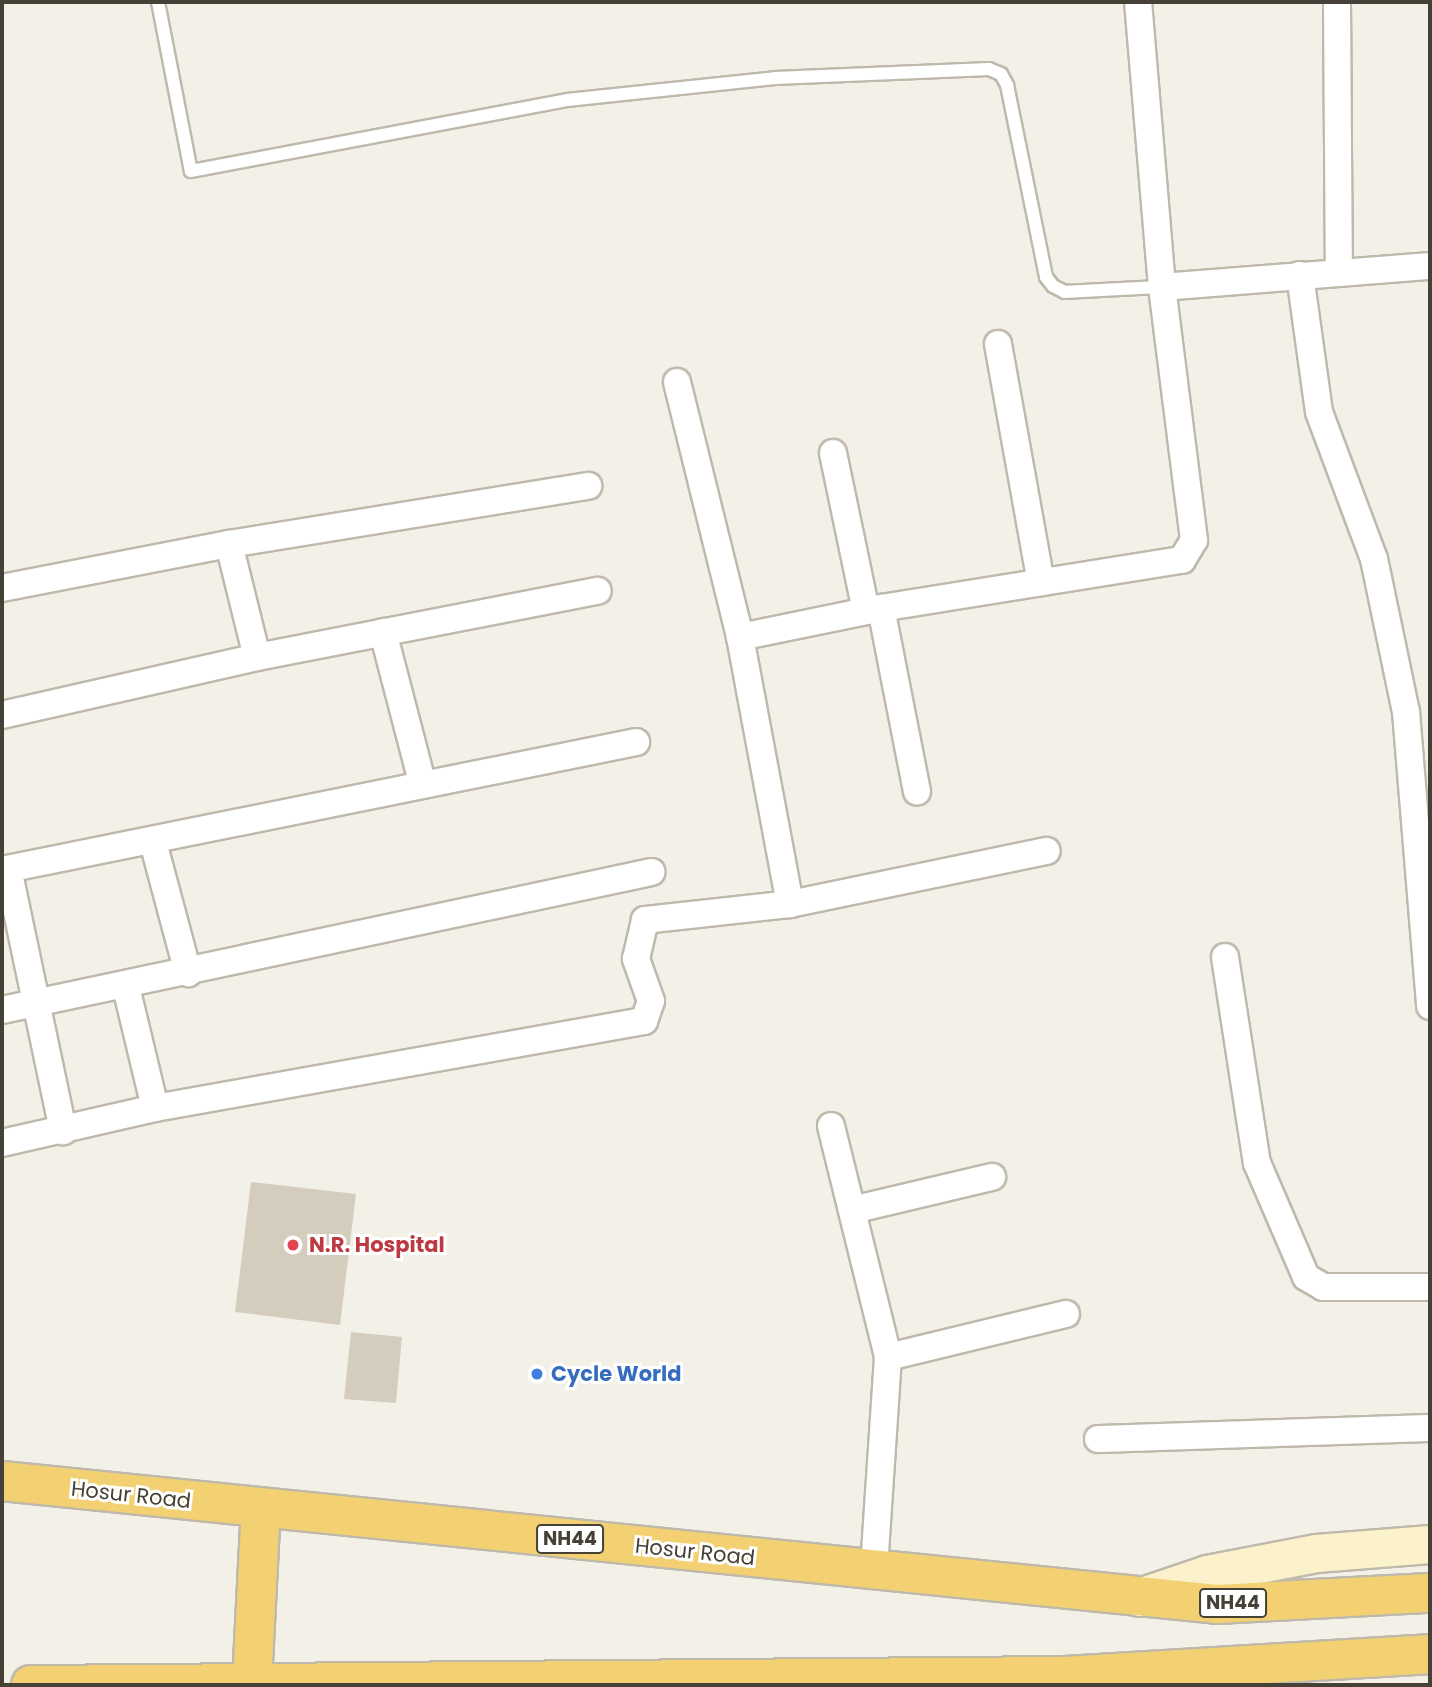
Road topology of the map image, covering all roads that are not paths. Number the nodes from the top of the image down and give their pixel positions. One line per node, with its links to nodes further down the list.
1 (158, 2): 7 (lane)
2 (1138, 2): 7 (street)
3 (1337, 2): 5 (street)
4 (1430, 266): 5 (street)
5 (1339, 273): 6 (street)
6 (1300, 275): 7 (street); 20 (street)
7 (1162, 287): 13 (street)
8 (998, 344): 13 (street)
9 (677, 382): 18 (street)
10 (833, 453): 16 (street)
11 (589, 486): 12 (street)
12 (229, 544): 14 (street); 19 (street)
13 (1041, 582): 16 (street)
14 (2, 588)
15 (598, 591): 17 (street)
16 (873, 610): 18 (street); 24 (street)
17 (383, 632): 19 (street); 23 (street)
18 (740, 637): 29 (street)
19 (257, 657): 21 (street)
20 (1418, 710): 30 (street)
21 (2, 715)
22 (636, 742): 23 (street)
23 (422, 782): 25 (street)
24 (917, 791)
25 (153, 842): 27 (street); 32 (street)
26 (1047, 851): 29 (street)
27 (5, 869): 34 (street)
28 (651, 872): 32 (street)
29 (790, 904): 37 (street)
30 (1426, 938): 35 (street)
31 (1225, 957): 43 (street)
32 (188, 973): 33 (street)
33 (126, 987): 34 (street); 37 (street)
34 (35, 1004): 36 (street); 39 (street)
35 (1430, 1006)
36 (2, 1010)
37 (155, 1108): 39 (street)
38 (831, 1126): 42 (street)
39 (63, 1131): 40 (street)
40 (2, 1143)
41 (992, 1177): 42 (street)
42 (852, 1210): 45 (street)
43 (1430, 1287)
44 (1066, 1314): 45 (street)
45 (888, 1357): 51 (street)
46 (1430, 1428): 47 (street)
47 (1098, 1440)
48 (2, 1481): 49 (highway, Hosur Road / NH44)
49 (261, 1508): 51 (highway, Hosur Road / NH44); 56 (highway)
50 (1430, 1544): 53 (street)
51 (874, 1570): 53 (highway, Hosur Road / NH44)
52 (1430, 1593): 53 (highway, NH44)
53 (1138, 1597)
54 (1430, 1654): 55 (highway)
55 (1070, 1681): 56 (highway)
56 (252, 1684): 57 (highway)
57 (31, 1685)

